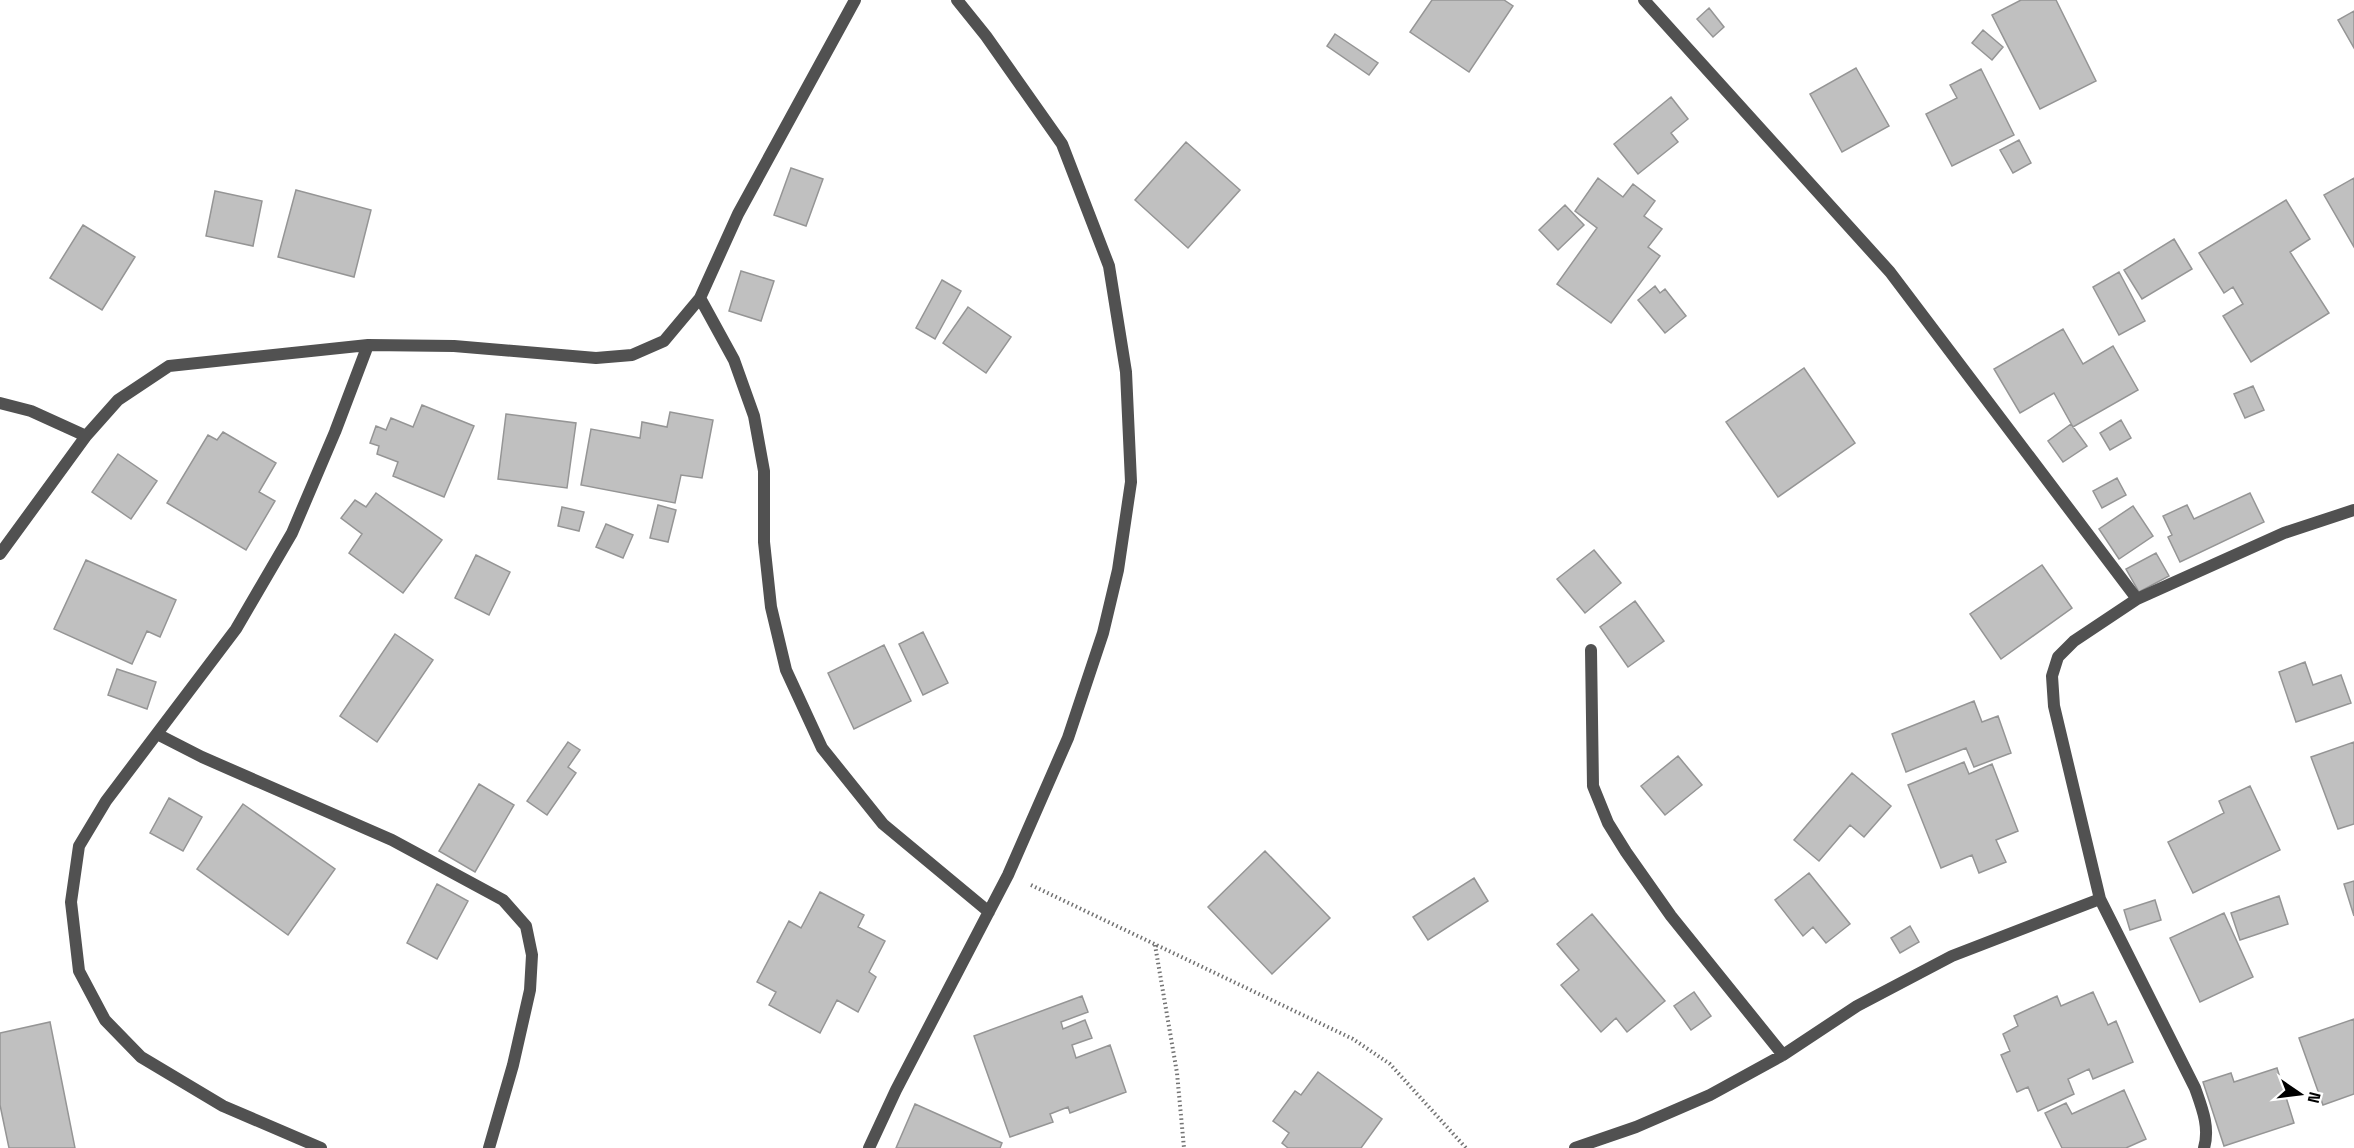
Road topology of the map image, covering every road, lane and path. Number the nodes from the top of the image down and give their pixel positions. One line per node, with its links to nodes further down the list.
1 (855, 0): 4 (street)
2 (957, 0): 13 (street)
3 (1644, 0): 10 (street)
4 (700, 298): 5 (street); 15 (street)
5 (368, 345): 7 (street); 12 (street)
6 (0, 403): 7 (street)
7 (86, 436): 9 (street)
8 (2354, 510): 10 (street)
9 (0, 554)
10 (2137, 599): 14 (street)
11 (1591, 650): 17 (street)
12 (157, 734): 18 (street); 19 (street)
13 (1008, 875): 15 (street); 16 (path)
14 (2100, 899): 17 (street); 24 (street)
15 (989, 912): 20 (street)
16 (1155, 944): 21 (path); 22 (path)
17 (1783, 1055): 23 (street)
18 (321, 1148)
19 (489, 1148)
20 (869, 1148)
21 (1184, 1148)
22 (1466, 1148)
23 (1575, 1148)
24 (2204, 1148)

